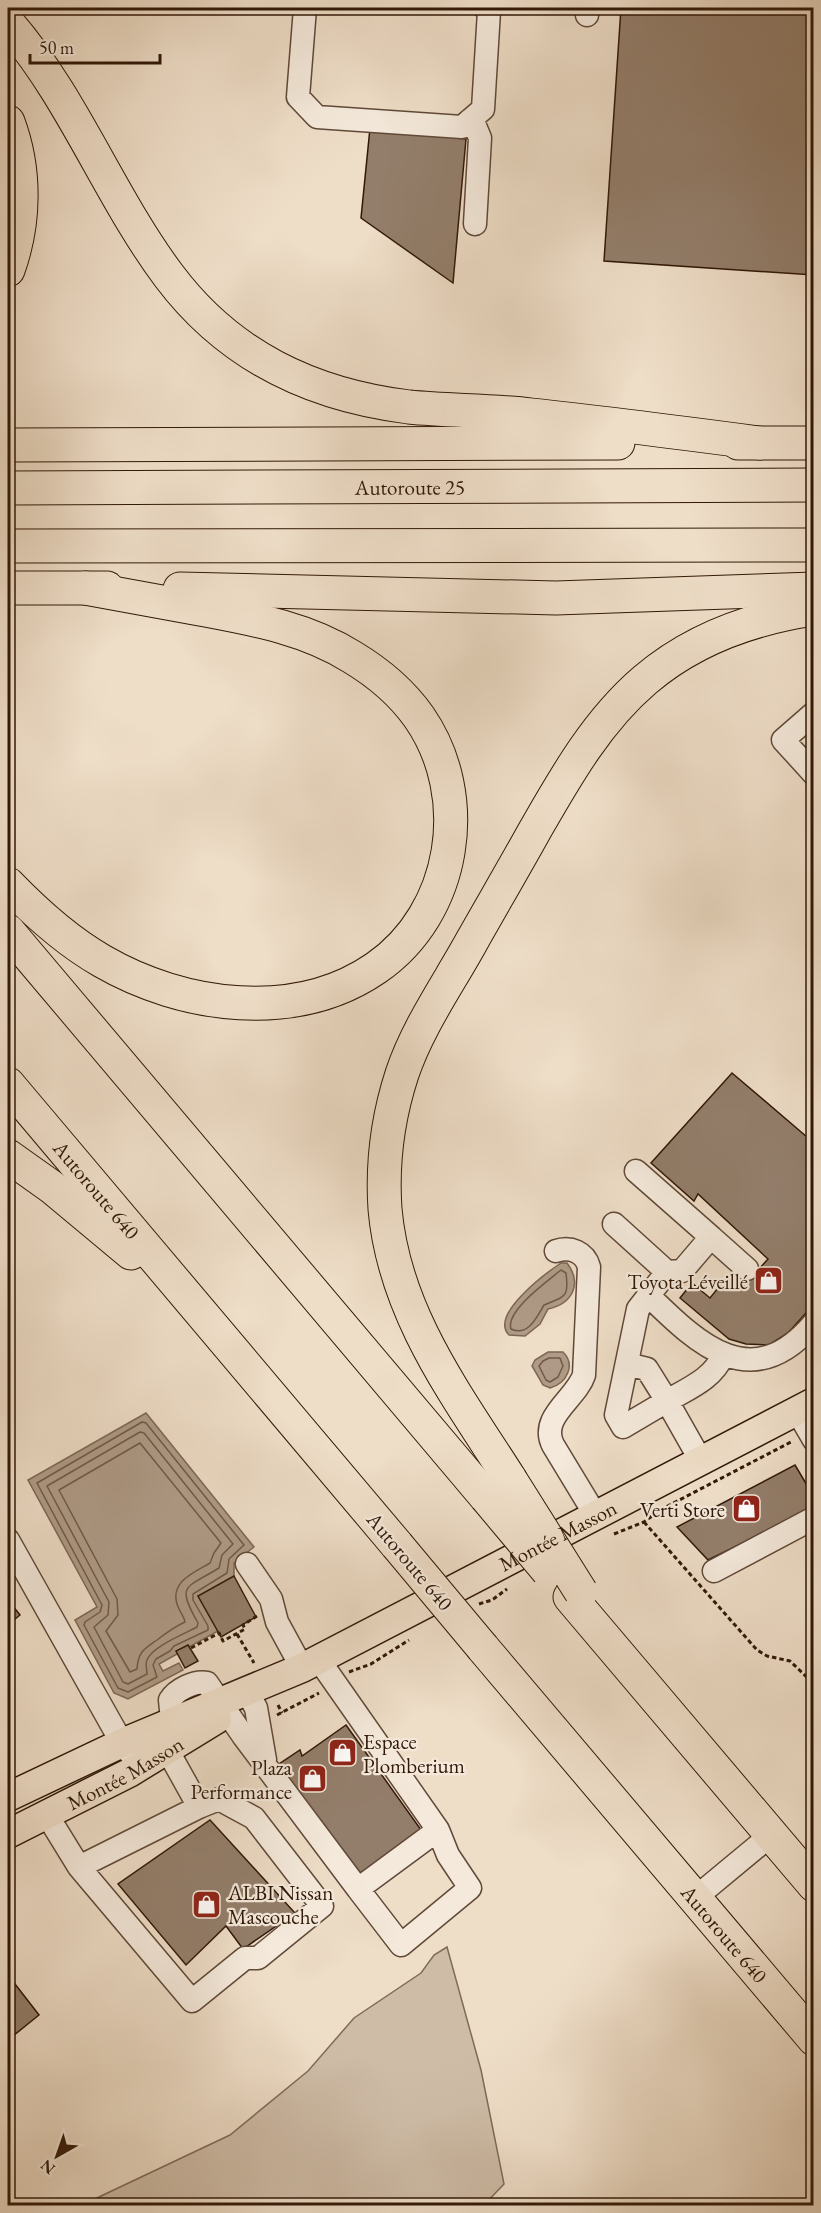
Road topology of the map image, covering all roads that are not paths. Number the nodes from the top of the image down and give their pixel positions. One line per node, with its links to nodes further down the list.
1 (305, 8): 4 (lane)
2 (485, 8): 4 (lane)
3 (8, 23): 8 (highway)
4 (470, 120): 6 (lane)
5 (8, 122): 7 (highway)
6 (475, 224)
7 (8, 270)
8 (759, 443): 9 (highway); 10 (highway)
9 (813, 443)
10 (8, 445)
11 (813, 485): 12 (highway, Autoroute 25)
12 (8, 488)
13 (813, 545): 14 (highway)
14 (8, 546)
15 (813, 563): 19 (highway)
16 (8, 588): 17 (highway)
17 (85, 588): 19 (highway); 23 (highway)
18 (813, 589): 19 (highway)
19 (297, 591)
20 (813, 609): 42 (highway)
21 (813, 713): 22 (lane)
22 (813, 774)
23 (8, 884)
24 (8, 931): 42 (highway)
25 (8, 1084): 34 (highway, Autoroute 640)
26 (8, 1156): 34 (highway)
27 (636, 1171): 29 (lane)
28 (614, 1224): 32 (lane)
29 (711, 1237): 31 (lane); 32 (lane)
30 (556, 1251): 43 (lane)
31 (747, 1269)
32 (667, 1272): 33 (lane)
33 (648, 1295): 36 (lane); 37 (lane)
34 (199, 1310): 64 (highway, Autoroute 640, bridge)
35 (813, 1323): 36 (lane)
36 (723, 1355): 38 (lane)
37 (627, 1364): 38 (lane); 38 (lane)
38 (667, 1401): 41 (lane)
39 (809, 1406): 40 (lane); 41 (main road, Montée Masson)
40 (813, 1440)
41 (700, 1461): 43 (main road, Montée Masson)
42 (498, 1488): 60 (highway, bridge)
43 (596, 1516): 48 (main road, Montée Masson)
44 (813, 1518): 47 (lane)
45 (8, 1540): 52 (lane)
46 (247, 1564): 48 (lane)
47 (714, 1571)
48 (310, 1672): 49 (main road, Montée Masson); 58 (lane)
49 (258, 1690): 50 (main road, Montée Masson); 54 (lane)
50 (224, 1708): 51 (main road, Montée Masson); 54 (lane)
51 (171, 1735): 52 (main road, Montée Masson); 53 (main road, Montée Masson); 56 (lane)
52 (122, 1743): 53 (lane); 55 (main road, Montée Masson)
53 (137, 1768): 57 (main road, Montée Masson)
54 (270, 1772): 63 (lane)
55 (8, 1797)
56 (199, 1807): 61 (lane); 61 (lane)
57 (47, 1815): 59 (main road, Montée Masson); 61 (lane)
58 (438, 1830): 63 (lane); 63 (lane)
59 (8, 1833)
60 (771, 1834): 62 (highway); 64 (lane)
61 (78, 1867)
62 (813, 1885)
63 (358, 1889)
64 (695, 1898): 65 (highway, Autoroute 640)
65 (813, 2039)

